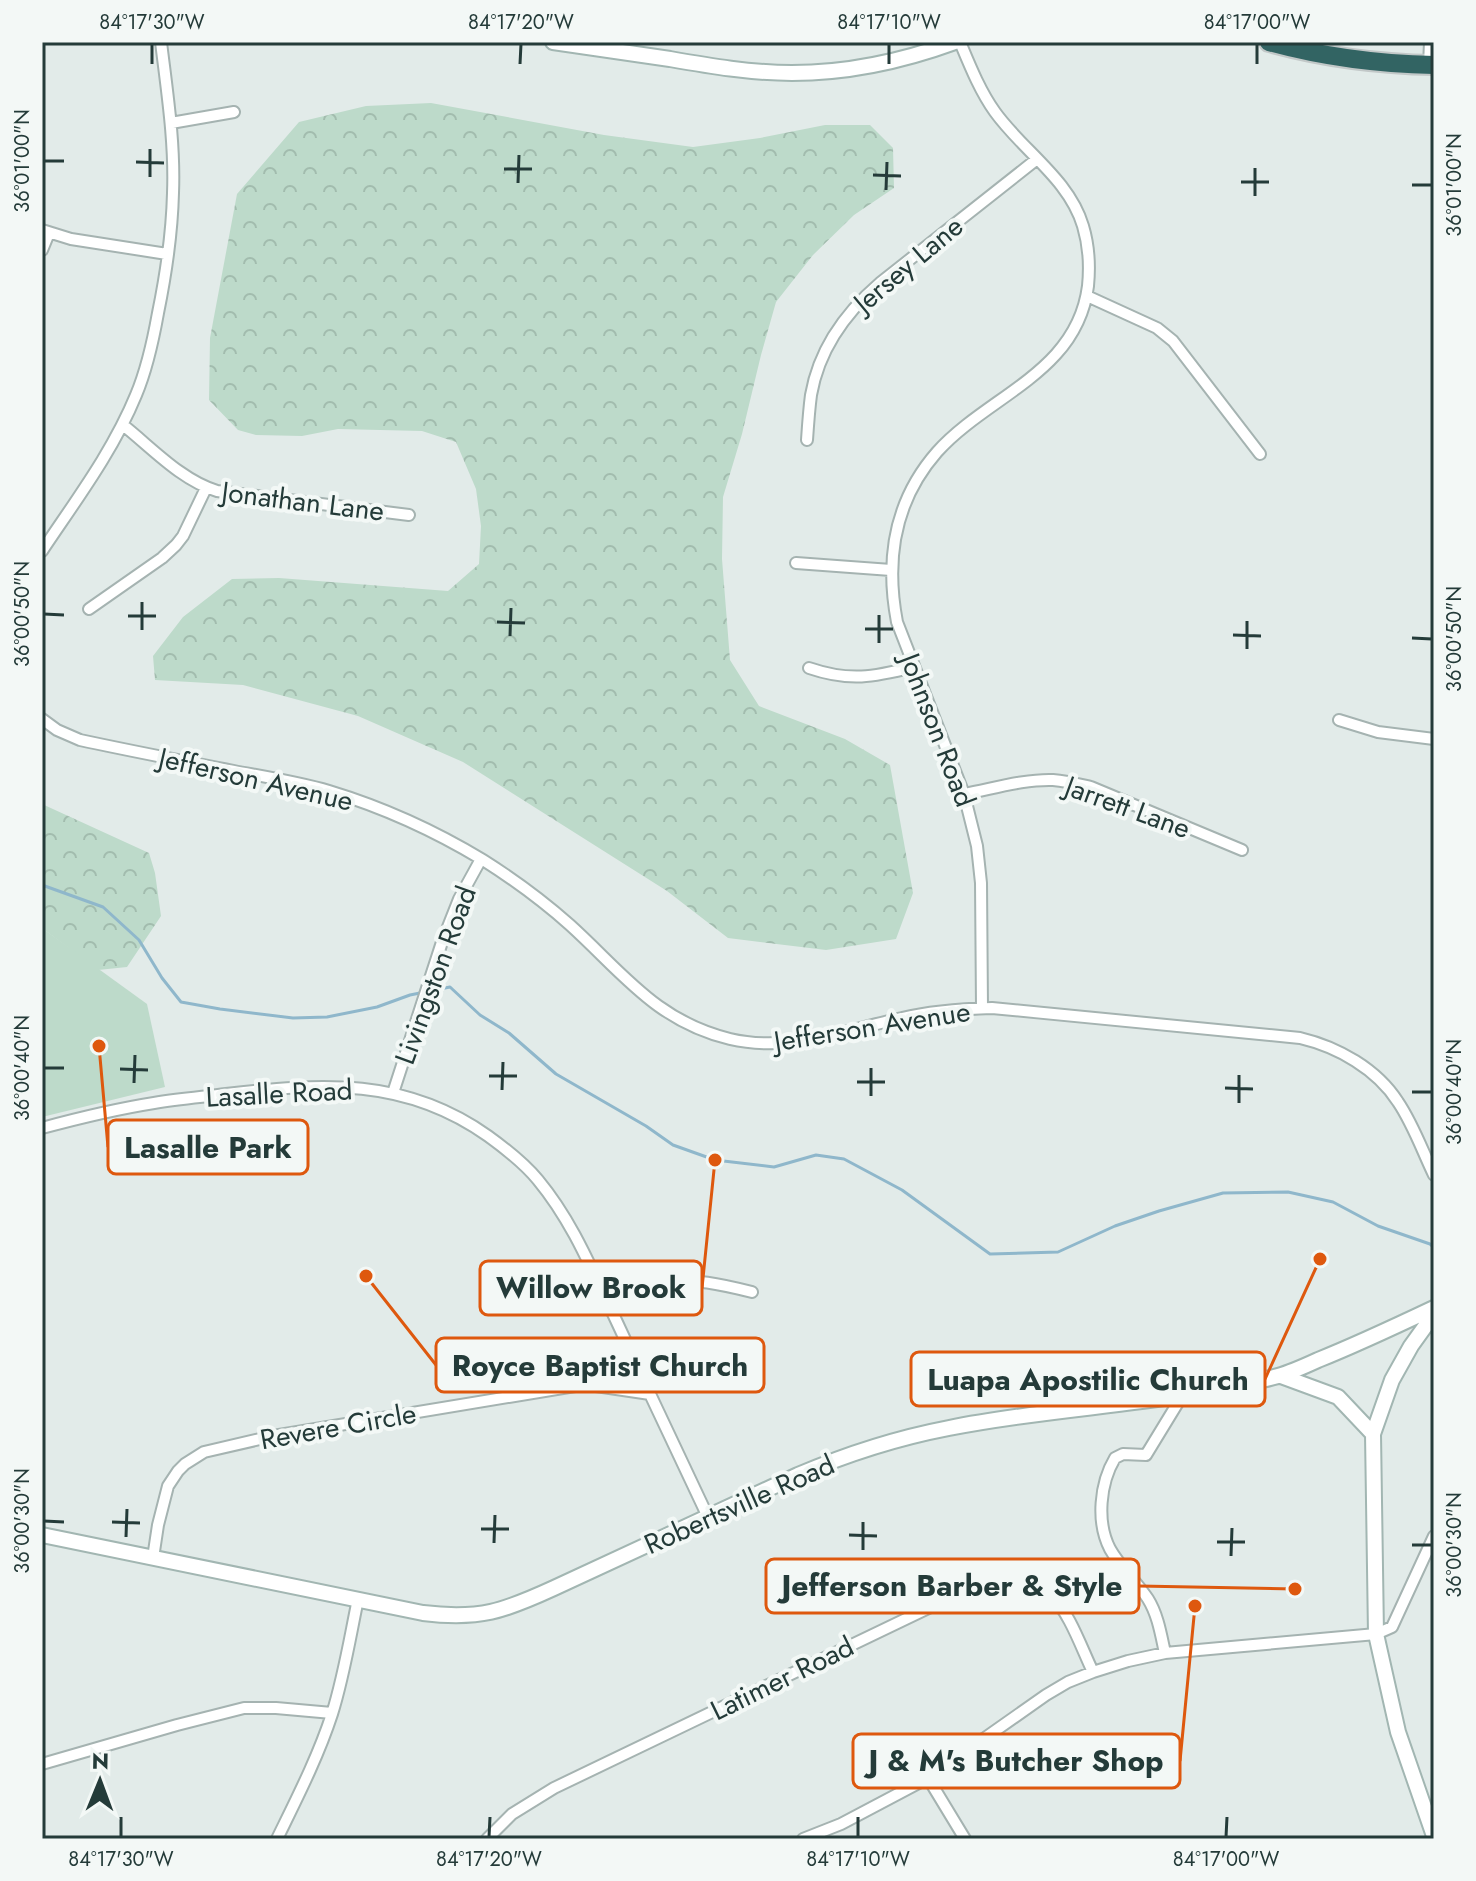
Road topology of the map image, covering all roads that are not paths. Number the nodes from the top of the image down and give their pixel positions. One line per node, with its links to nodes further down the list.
1 (161, 42): 8 (street)
2 (553, 42): 3 (street)
3 (958, 42): 9 (street, Johnson Road)
4 (1269, 42): 6 (highway)
5 (1430, 42): 6 (street)
6 (1432, 65)
7 (234, 112): 8 (street)
8 (171, 123): 12 (street)
9 (1037, 159): 13 (street, Johnson Road); 15 (street, Jersey Lane)
10 (46, 231): 11 (street); 12 (street)
11 (42, 250)
12 (167, 254): 14 (street)
13 (1087, 296): 16 (street); 21 (street, Johnson Road)
14 (123, 425): 17 (street, Jonathan Lane); 19 (street)
15 (807, 440)
16 (1260, 454)
17 (206, 488): 18 (street, Jonathan Lane); 22 (street)
18 (409, 515)
19 (42, 551)
20 (796, 563): 21 (street)
21 (891, 570): 23 (street, Johnson Road)
22 (89, 609)
23 (914, 667): 24 (street); 28 (street, Johnson Road)
24 (809, 668)
25 (42, 719): 30 (street, Jefferson Avenue)
26 (1339, 720): 27 (street)
27 (1434, 739)
28 (964, 794): 29 (street, Jarrett Lane); 31 (street, Johnson Road)
29 (1242, 850)
30 (481, 859): 31 (street, Jefferson Avenue); 32 (street, Livingston Road)
31 (982, 1008): 34 (street, Jefferson Avenue)
32 (393, 1093): 33 (street, Lasalle Road); 36 (street, Lasalle Road)
33 (42, 1128)
34 (1434, 1175)
35 (752, 1292): 36 (street)
36 (607, 1300): 40 (street, Lasalle Road)
37 (1434, 1308): 39 (street, Robertsville Road)
38 (1434, 1314): 42 (street)
39 (1281, 1376): 41 (street, Robertsville Road); 42 (street)
40 (650, 1394): 43 (street); 46 (street, Revere Circle)
41 (1182, 1396): 43 (street, Robertsville Road); 49 (street)
42 (1373, 1434): 48 (street)
43 (708, 1517): 47 (street, Robertsville Road)
44 (42, 1535): 46 (street, Robertsville Road)
45 (1434, 1536): 48 (street)
46 (153, 1558): 47 (street, Robertsville Road)
47 (358, 1599): 51 (street)
48 (1376, 1634): 49 (street); 54 (street)
49 (1165, 1653): 50 (street)
50 (1093, 1672): 53 (street); 56 (street, Latimer Road)
51 (332, 1713): 52 (street); 55 (street)
52 (42, 1764)
53 (928, 1778): 57 (street); 58 (street)
54 (1434, 1836)
55 (277, 1839)
56 (487, 1839)
57 (803, 1839)
58 (965, 1839)

